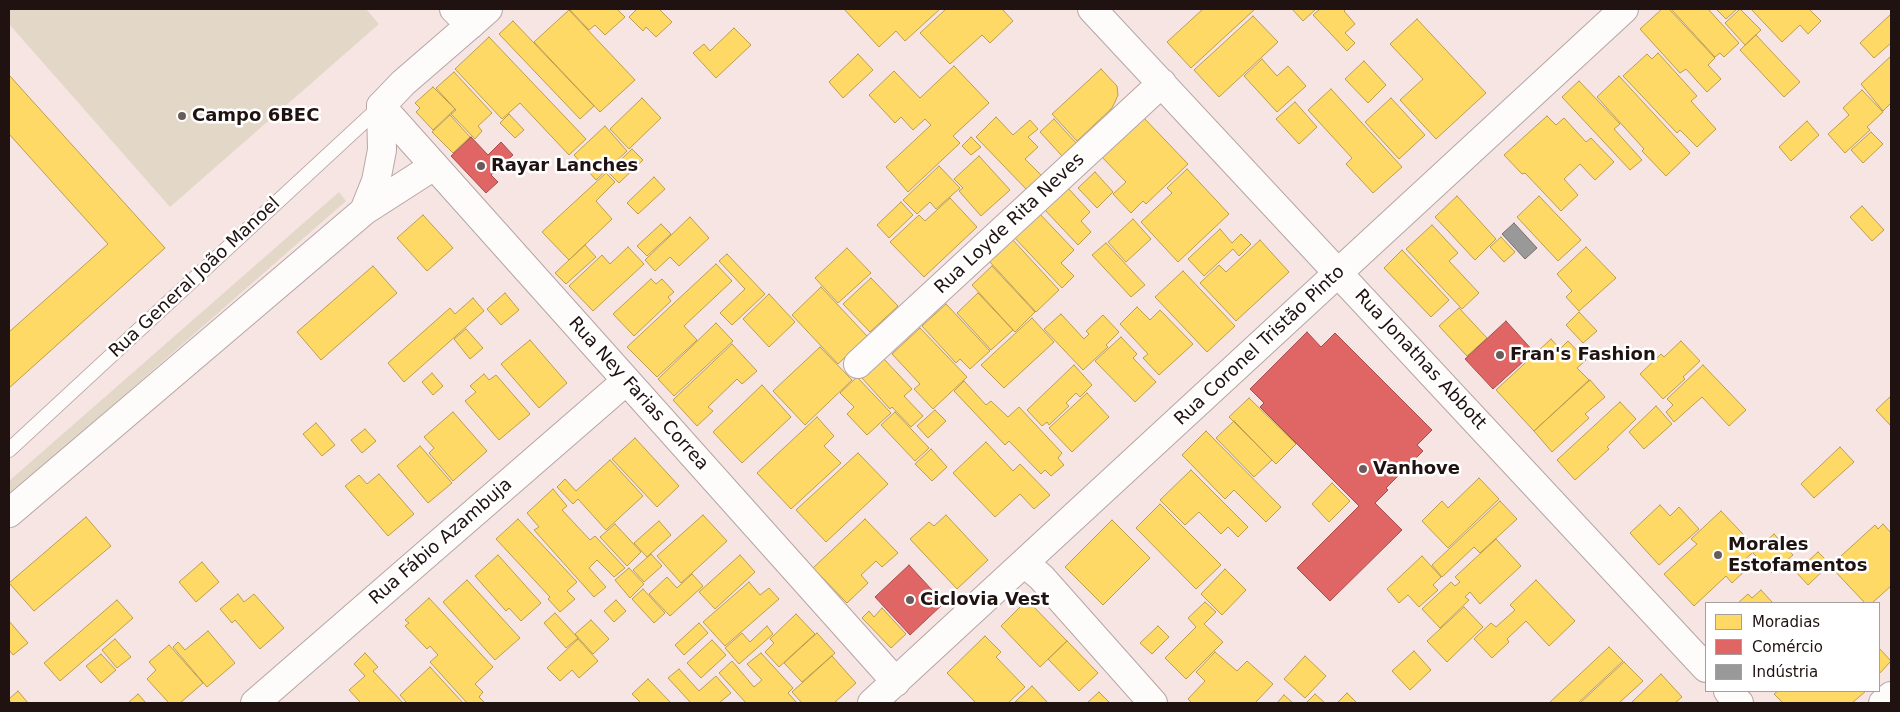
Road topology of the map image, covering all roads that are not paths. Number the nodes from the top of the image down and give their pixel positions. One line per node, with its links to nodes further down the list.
1 (1092, 9): 4 (street, Rua Jonathas Abbott)
2 (1624, 9): 8 (street, Rua Coronel Tristão Pinto)
3 (471, 14): 5 (street, Rua General João Manoel)
4 (1162, 84): 8 (street, Rua Jonathas Abbott); 9 (street, Rua Loyde Rita Neves)
5 (380, 106): 6 (street, Rua Ney Farias Correa); 7 (street); 11 (lane, Rua General João Manoel)
6 (434, 166): 7 (street); 10 (street, Rua Ney Farias Correa)
7 (364, 211): 12 (street)
8 (1338, 273): 13 (street, Rua Coronel Tristão Pinto); 14 (street, Rua Jonathas Abbott)
9 (858, 364)
10 (626, 381): 15 (street, Rua Ney Farias Correa); 18 (street, Rua Fábio Azambuja)
11 (9, 450)
12 (9, 513)
13 (1024, 564): 15 (street, Rua Coronel Tristão Pinto); 20 (street)
14 (1705, 667)
15 (896, 682): 19 (street, Rua Coronel Tristão Pinto)
16 (1729, 692): 21 (street)
17 (1891, 696): 22 (street)
18 (255, 703)
19 (872, 703)
20 (1153, 703)
21 (1739, 703)
22 (1883, 703)

